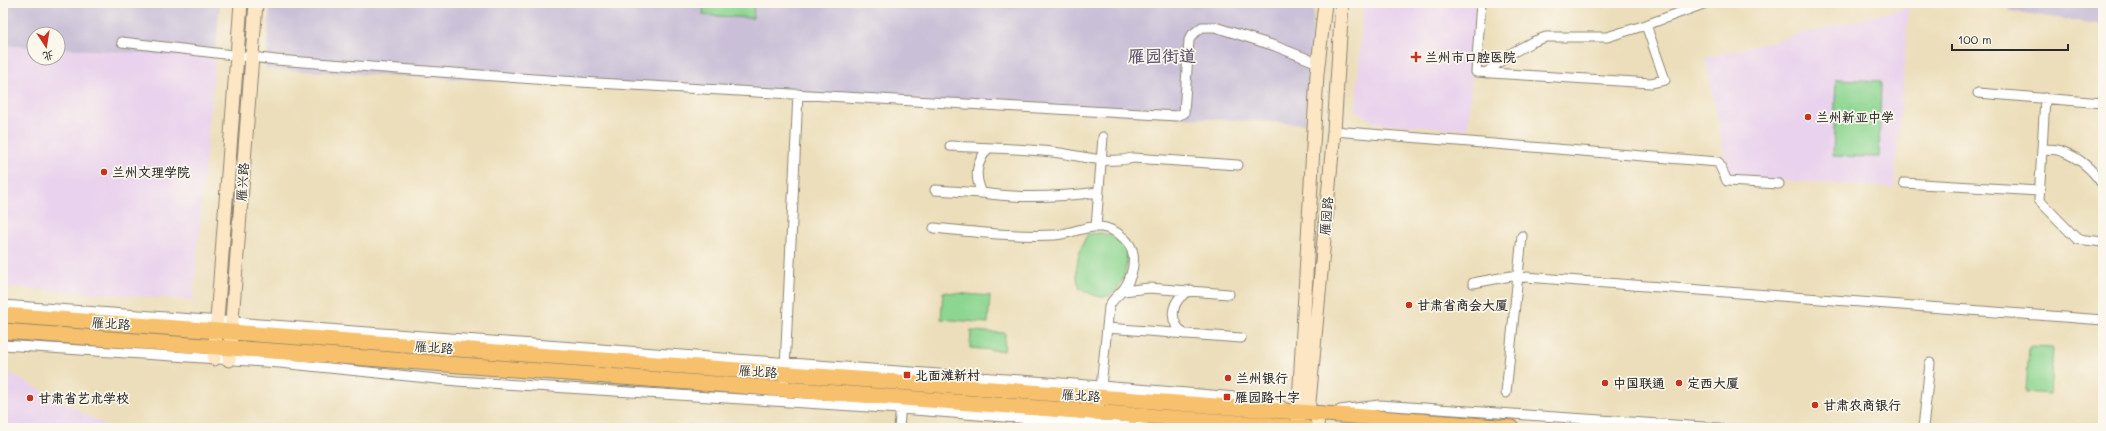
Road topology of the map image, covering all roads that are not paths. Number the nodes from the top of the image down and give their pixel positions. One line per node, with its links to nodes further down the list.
1 (241, 3): 9 (main road, 雁兴路)
2 (256, 3): 10 (main road, 雁兴路)
3 (1325, 3): 11 (main road, 雁园路)
4 (1342, 3): 17 (main road, 雁园路)
5 (1481, 3): 12 (street)
6 (1706, 3): 7 (street)
7 (1646, 24): 12 (street); 12 (street)
8 (122, 42): 9 (street)
9 (238, 54): 10 (street); 43 (main road, 雁兴路)
10 (252, 56): 14 (street); 43 (main road, 雁兴路)
11 (1318, 63): 14 (street); 57 (main road, 雁园路)
12 (1486, 73)
13 (1978, 93): 15 (street)
14 (798, 94): 51 (street)
15 (2045, 98): 16 (street); 21 (street)
16 (2103, 103)
17 (1334, 132): 25 (street); 57 (main road, 雁园路)
18 (1103, 137): 22 (street)
19 (950, 146): 20 (street)
20 (988, 148): 22 (street); 30 (street)
21 (2042, 149): 26 (street); 28 (street)
22 (1101, 160): 23 (street); 29 (street)
23 (1238, 165)
24 (1904, 183): 28 (street)
25 (1779, 184)
26 (2103, 185)
27 (935, 190): 30 (street)
28 (2039, 191): 34 (street)
29 (1099, 192): 30 (street); 31 (street)
30 (982, 193)
31 (1096, 227): 32 (street); 38 (street)
32 (934, 228)
33 (1522, 236): 35 (street)
34 (2103, 242)
35 (1518, 277): 36 (street); 42 (street); 55 (street)
36 (1473, 283)
37 (1191, 290): 38 (street); 39 (street); 46 (street)
38 (1123, 291): 44 (street)
39 (1230, 294)
40 (3, 305): 43 (street)
41 (3, 315): 43 (main road, 雁北路)
42 (2103, 320)
43 (224, 327): 49 (main road, 雁兴路); 51 (main road, 雁北路)
44 (1107, 328): 46 (street); 54 (street)
45 (3, 331): 49 (main road, 雁北路)
46 (1184, 334): 47 (street)
47 (1241, 338)
48 (3, 345): 49 (street)
49 (222, 353): 53 (main road, 雁北路); 56 (street)
50 (1930, 363): 64 (street)
51 (784, 368): 52 (main road, 雁北路); 53 (street)
52 (903, 376): 54 (main road, 雁北路); 56 (street)
53 (784, 389): 56 (main road, 雁北路)
54 (1100, 391): 57 (main road, 雁北路); 58 (street)
55 (1506, 393)
56 (901, 403): 58 (main road, 雁北路); 59 (street)
57 (1306, 415): 61 (main road, 雁园路); 62 (main road, 雁北路); 63 (street)
58 (1098, 418): 60 (street); 61 (main road, 雁北路)
59 (899, 428)
60 (1146, 428)
61 (1295, 428)
62 (1512, 428)
63 (1719, 428)
64 (1924, 428)

